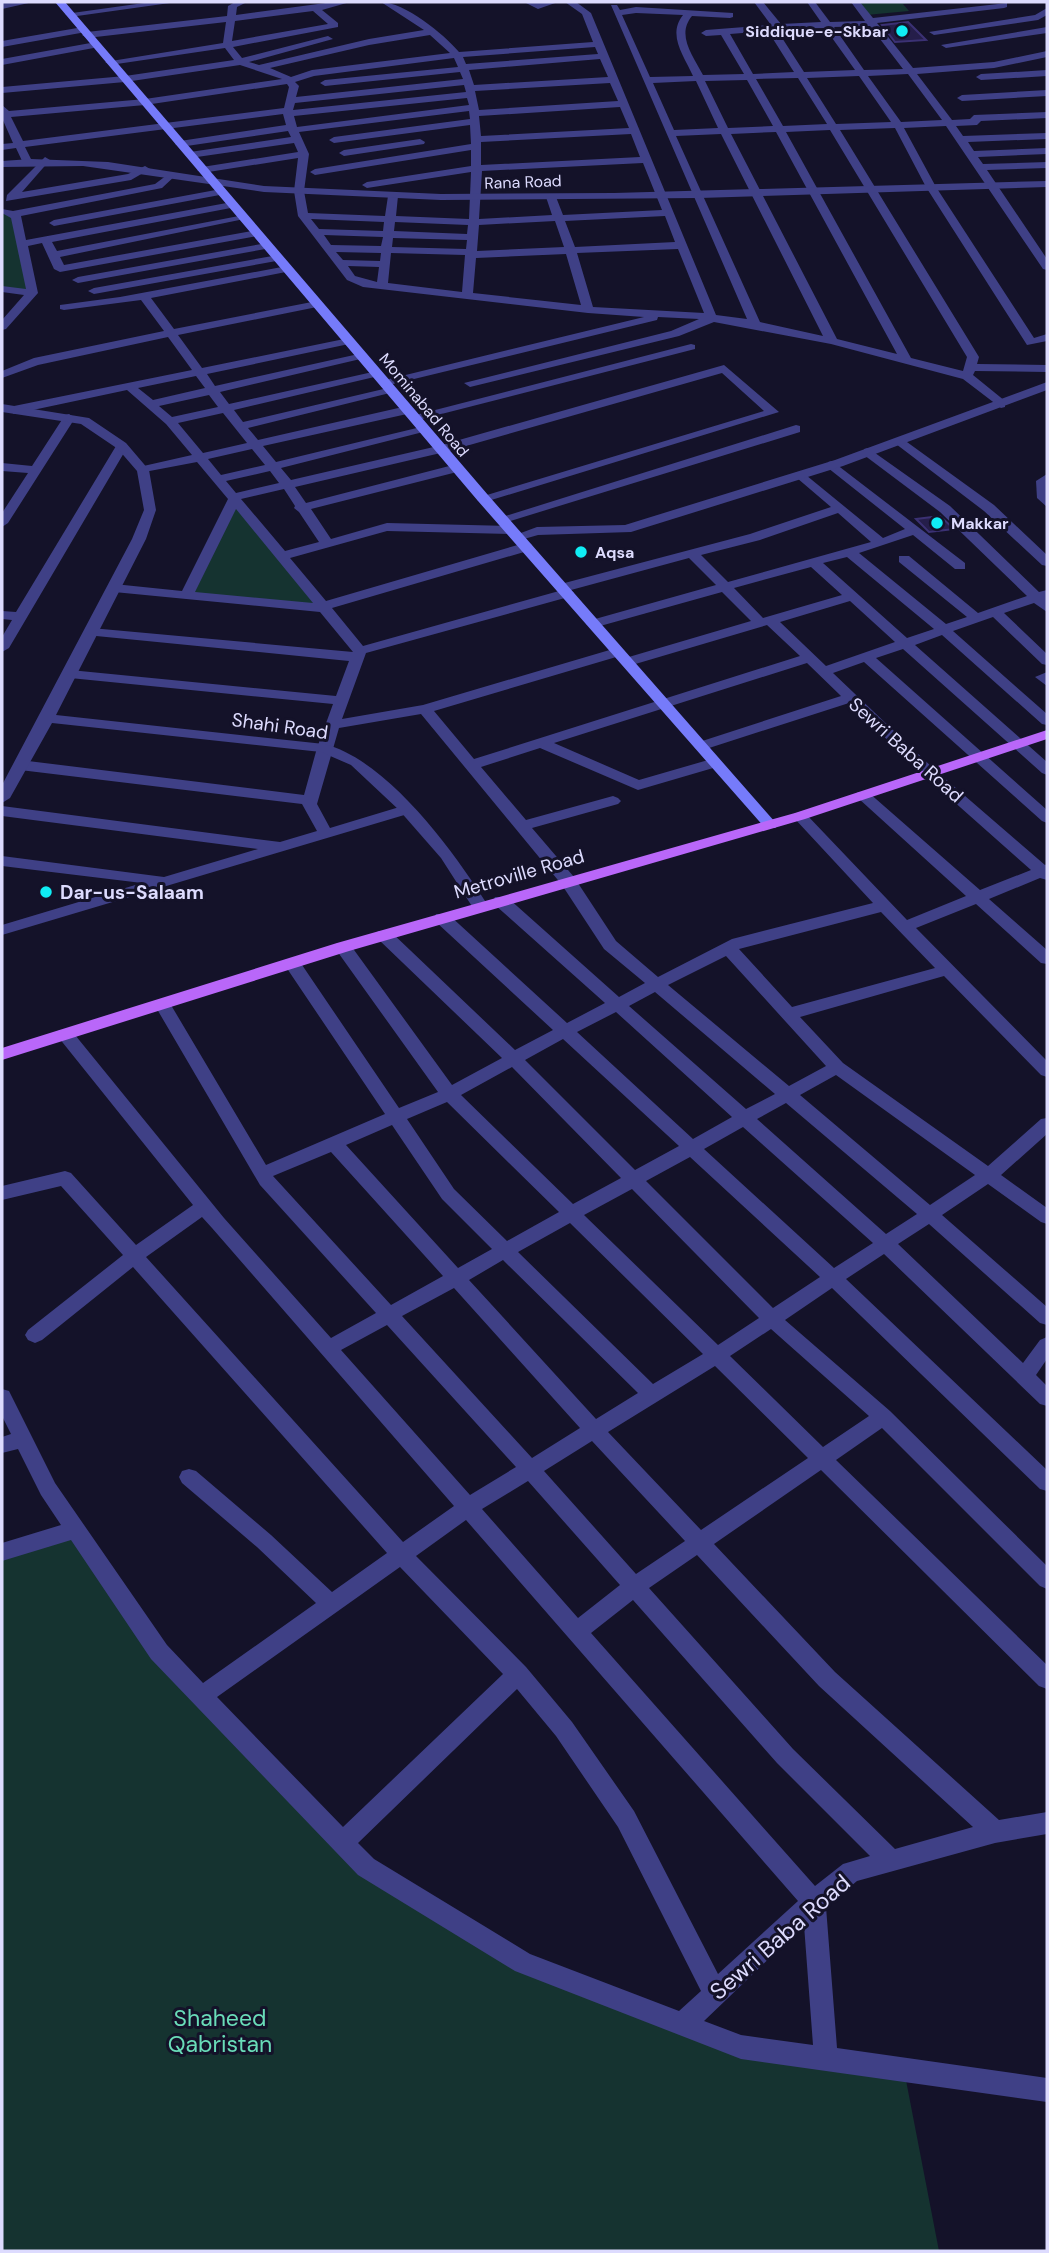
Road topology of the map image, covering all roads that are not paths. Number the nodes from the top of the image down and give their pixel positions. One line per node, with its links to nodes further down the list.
1 (28, 2): 17 (street)
2 (84, 2): 18 (street)
3 (172, 2): 18 (street)
4 (280, 2): 14 (street)
5 (345, 2): 19 (street)
6 (385, 2): 29 (street)
7 (529, 2): 8 (street)
8 (552, 2)
9 (570, 2): 35 (street)
10 (758, 2): 27 (street)
11 (811, 2): 26 (street)
12 (855, 2): 25 (street)
13 (234, 3): 16 (street); 24 (street)
14 (268, 3)
15 (999, 3): 22 (street); 23 (street)
16 (256, 4)
17 (2, 6)
18 (64, 6): 40 (main road, Mominabad Road)
19 (314, 8): 24 (street); 39 (street)
20 (689, 13): 21 (street); 58 (street); 61 (street)
21 (730, 15)
22 (921, 16): 25 (street); 31 (street)
23 (1044, 16): 31 (street)
24 (232, 19): 33 (street); 40 (street)
25 (872, 22): 26 (street); 52 (street)
26 (828, 25): 27 (street); 54 (street)
27 (774, 27): 30 (street); 56 (street)
28 (1047, 30): 46 (street)
29 (431, 32): 38 (street); 49 (street)
30 (724, 32): 32 (street); 57 (street)
31 (934, 32): 46 (street)
32 (706, 33)
33 (229, 34): 36 (street); 39 (street)
34 (328, 39): 47 (street)
35 (597, 39): 38 (street); 44 (street); 45 (street)
36 (165, 43)
37 (2, 44): 40 (street)
38 (446, 44): 41 (street); 44 (street)
39 (227, 45): 40 (street); 47 (street)
40 (99, 46): 48 (street); 59 (main road, Mominabad Road)
41 (433, 46)
42 (407, 50): 53 (street)
43 (1047, 54): 46 (street)
44 (457, 55): 50 (street); 62 (street)
45 (604, 56): 50 (street); 60 (street)
46 (955, 57): 51 (street)
47 (240, 61): 49 (street); 59 (street)
48 (2, 62)
49 (258, 68): 53 (street)
50 (464, 68): 62 (street); 63 (street)
51 (945, 70): 52 (street); 55 (street)
52 (912, 71): 54 (street); 74 (street)
53 (271, 73): 62 (street)
54 (860, 73): 56 (street); 75 (street)
55 (1047, 73)
56 (801, 74): 57 (street); 77 (street)
57 (750, 76): 58 (street); 79 (street)
58 (698, 78): 61 (street); 80 (street)
59 (125, 79): 64 (street); 66 (main road, Mominabad Road)
60 (614, 80): 63 (street); 67 (street)
61 (647, 80): 83 (street)
62 (291, 83): 66 (street); 68 (street)
63 (471, 88): 68 (street); 69 (street); 71 (street)
64 (2, 90)
65 (1047, 93): 73 (street)
66 (145, 102): 70 (street); 78 (main road, Mominabad Road)
67 (625, 104): 71 (street); 81 (street)
68 (289, 109): 69 (street); 78 (street); 82 (street)
69 (313, 111): 76 (street)
70 (3, 112): 92 (street)
71 (475, 114): 76 (street); 88 (street); 90 (street)
72 (1047, 114): 73 (street)
73 (975, 120): 74 (street); 86 (street)
74 (948, 123): 75 (street); 87 (street)
75 (897, 124): 77 (street); 117 (street)
76 (323, 126): 82 (street); 88 (street)
77 (835, 126): 79 (street); 118 (street)
78 (166, 128): 91 (main road, Mominabad Road); 92 (street)
79 (779, 128): 80 (street); 119 (street)
80 (724, 130): 83 (street); 121 (street)
81 (636, 131): 90 (street); 100 (street)
82 (294, 132): 91 (street); 96 (street); 98 (street)
83 (670, 133): 122 (street)
84 (1047, 136): 86 (street)
85 (449, 138): 90 (street)
86 (986, 138): 87 (street)
87 (961, 139): 97 (street)
88 (334, 140): 95 (street)
89 (436, 140): 95 (street)
90 (475, 140): 104 (street); 106 (street)
91 (180, 144): 98 (main road, Mominabad Road)
92 (20, 145): 93 (street); 101 (street)
93 (2, 147)
94 (1047, 151): 97 (street)
95 (344, 153): 104 (street)
96 (304, 154): 108 (street); 120 (street)
97 (972, 154): 105 (street)
98 (190, 155): 108 (main road, Mominabad Road)
99 (45, 160): 101 (street, Rana Road); 107 (street, Rana Road); 113 (street)
100 (648, 160): 106 (street); 123 (street)
101 (27, 161): 102 (street, Rana Road)
102 (2, 164)
103 (1047, 164): 105 (street)
104 (352, 165): 109 (street); 114 (street)
105 (981, 167): 115 (street)
106 (475, 168): 114 (street); 128 (street)
107 (145, 169): 111 (street, Rana Road); 126 (street)
108 (202, 170): 116 (main road, Mominabad Road)
109 (315, 172)
110 (79, 174): 113 (street)
111 (171, 175): 116 (street, Rana Road); 130 (street)
112 (1047, 184): 115 (street, Rana Road)
113 (22, 185): 126 (street)
114 (367, 185): 124 (street)
115 (995, 185): 117 (street, Rana Road); 154 (street)
116 (218, 187): 120 (street, Rana Road); 129 (main road, Mominabad Road); 137 (street)
117 (931, 187): 118 (street, Rana Road); 171 (street)
118 (869, 188): 119 (street, Rana Road); 178 (street)
119 (814, 190): 121 (street, Rana Road); 176 (street)
120 (299, 191): 124 (street, Rana Road); 132 (street)
121 (753, 191): 122 (street, Rana Road); 173 (street)
122 (697, 193): 123 (street, Rana Road); 168 (street)
123 (662, 194): 127 (street, Rana Road); 131 (street)
124 (375, 196): 125 (street, Rana Road)
125 (393, 196): 128 (street, Rana Road); 134 (street)
126 (11, 197): 130 (street)
127 (551, 197): 128 (street, Rana Road); 135 (street)
128 (475, 199): 136 (street)
129 (232, 205): 133 (main road, Mominabad Road); 142 (street)
130 (6, 211): 143 (street)
131 (670, 213): 135 (street); 144 (street)
132 (303, 216): 134 (street); 138 (street)
133 (244, 218): 139 (main road, Mominabad Road); 150 (street)
134 (391, 219): 136 (street); 140 (street)
135 (558, 219): 136 (street); 148 (street)
136 (474, 222): 141 (street)
137 (54, 223)
138 (316, 232): 140 (street); 146 (street)
139 (257, 233): 145 (main road, Mominabad Road); 150 (street)
140 (389, 234): 141 (street); 147 (street)
141 (472, 237): 149 (street)
142 (46, 240): 143 (street); 150 (street)
143 (22, 244): 160 (street)
144 (683, 245): 148 (street); 167 (street)
145 (267, 246): 151 (main road, Mominabad Road); 156 (street)
146 (327, 248): 147 (street); 152 (street)
147 (388, 249): 149 (street); 153 (street)
148 (571, 251): 149 (street); 165 (street)
149 (471, 253): 162 (street)
150 (53, 255)
151 (278, 258): 155 (main road, Mominabad Road); 159 (street)
152 (340, 263): 153 (street); 157 (street)
153 (385, 264): 157 (street)
154 (1047, 267)
155 (287, 269): 161 (street); 163 (main road, Mominabad Road)
156 (78, 279)
157 (382, 286): 162 (street)
158 (2, 289): 160 (street)
159 (94, 291)
160 (32, 293): 169 (street)
161 (144, 296): 164 (street); 170 (street)
162 (467, 296): 165 (street)
163 (317, 304): 170 (street); 172 (main road, Mominabad Road)
164 (64, 307)
165 (588, 310): 166 (street)
166 (663, 314): 167 (street); 181 (street)
167 (712, 318): 168 (street); 182 (street)
168 (755, 324): 173 (street)
169 (2, 327)
170 (172, 333): 179 (street); 180 (street)
171 (1047, 337)
172 (349, 341): 175 (main road, Mominabad Road); 179 (street)
173 (831, 341): 176 (street)
174 (691, 348): 190 (street)
175 (363, 357): 181 (main road, Mominabad Road); 185 (street)
176 (906, 360): 178 (street)
177 (1047, 369): 178 (street)
178 (969, 371): 187 (street)
179 (200, 372): 183 (street); 185 (street)
180 (2, 374)
181 (385, 383): 189 (street); 190 (main road, Mominabad Road); 193 (street)
182 (470, 383)
183 (129, 386): 186 (street); 188 (street)
184 (1047, 386): 187 (street)
185 (214, 391): 186 (street); 189 (street)
186 (150, 404): 192 (street)
187 (1001, 404): 196 (street)
188 (8, 409): 191 (street)
189 (226, 409): 192 (street); 193 (street)
190 (411, 414): 195 (main road, Mominabad Road); 197 (street)
191 (69, 418): 198 (street); 206 (street)
192 (170, 421): 201 (street)
193 (240, 426): 197 (street)
194 (796, 429): 218 (street)
195 (425, 430): 199 (main road, Mominabad Road); 203 (street)
196 (900, 441): 200 (street); 229 (street)
197 (254, 445): 201 (street); 203 (street)
198 (122, 446): 207 (street); 241 (street)
199 (440, 449): 205 (main road, Mominabad Road); 211 (street); 213 (street)
200 (869, 453): 202 (street); 235 (street)
201 (201, 457): 207 (street); 209 (street)
202 (832, 465): 208 (street); 220 (street)
203 (273, 466): 209 (street); 211 (street)
204 (2, 467): 206 (street)
205 (457, 468): 213 (main road, Mominabad Road); 216 (street)
206 (36, 470): 214 (street)
207 (143, 470): 231 (street)
208 (801, 475): 217 (street); 221 (street)
209 (220, 479): 212 (street)
210 (1046, 482): 215 (street)
211 (286, 484): 212 (street); 216 (street)
212 (234, 497): 226 (street); 234 (street)
213 (483, 498): 218 (main road, Mominabad Road)
214 (8, 502): 219 (street)
215 (1047, 503)
216 (300, 508): 222 (street)
217 (840, 508): 223 (street); 225 (street)
218 (502, 519): 221 (main road, Mominabad Road)
219 (2, 523)
220 (914, 530): 223 (street); 230 (street)
221 (518, 538): 222 (street); 233 (main road, Mominabad Road); 237 (street)
222 (327, 543): 226 (street)
223 (881, 543): 224 (street)
224 (850, 552): 228 (street); 245 (street)
225 (692, 554): 232 (street, Sewri Baba Road); 233 (street)
226 (282, 556): 237 (street)
227 (904, 559): 242 (street)
228 (814, 562): 232 (street); 236 (street)
229 (1047, 562)
230 (960, 566)
231 (114, 588): 234 (street); 246 (street)
232 (725, 588): 243 (street, Sewri Baba Road); 244 (street)
233 (565, 591): 244 (main road, Mominabad Road); 249 (street)
234 (187, 595): 237 (street)
235 (1042, 595): 238 (street); 239 (street)
236 (852, 596): 243 (street); 247 (street)
237 (324, 607): 249 (street)
238 (1047, 608)
239 (994, 611): 242 (street); 253 (street)
240 (2, 615): 241 (street)
241 (20, 617): 248 (street)
242 (976, 618): 245 (street)
243 (766, 621): 250 (street); 252 (street, Sewri Baba Road)
244 (593, 624): 250 (main road, Mominabad Road)
245 (943, 629): 247 (street); 263 (street)
246 (91, 632): 249 (street); 255 (street)
247 (905, 643): 251 (street); 267 (street)
248 (2, 648)
249 (358, 655): 259 (street)
250 (623, 657): 260 (main road, Mominabad Road); 261 (street)
251 (867, 657): 254 (street); 270 (street)
252 (808, 658): 254 (street, Sewri Baba Road); 260 (street)
253 (1047, 660)
254 (822, 672): 258 (street, Sewri Baba Road)
255 (70, 674): 259 (street); 262 (street)
256 (1047, 676): 257 (street)
257 (1047, 682)
258 (850, 698): 268 (street); 275 (street, Sewri Baba Road)
259 (341, 701): 264 (street)
260 (664, 704): 266 (street); 268 (main road, Mominabad Road)
261 (425, 709): 264 (street); 273 (street)
262 (47, 718): 269 (street, Shahi Road); 272 (street)
263 (1047, 721)
264 (332, 725): 269 (street)
265 (1047, 734): 267 (main road, Metroville Road)
266 (541, 743): 271 (street); 273 (street)
267 (1017, 744): 270 (main road, Metroville Road); 274 (street)
268 (701, 746): 271 (main road, Mominabad Road)
269 (324, 748): 278 (street); 280 (street, Shahi Road)
270 (979, 757): 275 (main road, Metroville Road); 283 (street)
271 (715, 763): 284 (main road, Mominabad Road)
272 (20, 765): 277 (street); 278 (street)
273 (471, 765): 285 (street)
274 (1047, 770)
275 (930, 773): 276 (main road, Metroville Road); 289 (street, Sewri Baba Road)
276 (863, 795): 282 (main road, Metroville Road); 292 (street)
277 (2, 798)
278 (310, 800): 286 (street)
279 (613, 800): 285 (street)
280 (406, 810): 286 (street); 295 (street, Shahi Road)
281 (2, 811): 287 (street)
282 (800, 816): 284 (main road, Metroville Road); 294 (street)
283 (1047, 818)
284 (769, 825): 291 (main road, Metroville Road)
285 (522, 826): 291 (street)
286 (326, 834): 287 (street)
287 (282, 847): 290 (street)
288 (2, 861): 290 (street)
289 (1046, 872): 292 (street)
290 (167, 881): 298 (street)
291 (568, 881): 293 (main road, Metroville Road); 305 (street)
292 (978, 897): 297 (street); 302 (street)
293 (501, 901): 295 (main road, Metroville Road); 307 (street)
294 (884, 906): 297 (street); 301 (street)
295 (481, 907): 296 (main road, Metroville Road)
296 (442, 918): 299 (main road, Metroville Road); 309 (street)
297 (904, 927): 304 (street)
298 (2, 930)
299 (384, 935): 300 (main road, Metroville Road); 312 (street)
300 (344, 947): 303 (main road, Metroville Road); 315 (street)
301 (728, 948): 305 (street); 308 (street)
302 (1047, 959)
303 (292, 963): 306 (main road, Metroville Road); 317 (street)
304 (947, 970): 308 (street); 314 (street)
305 (657, 984): 307 (street); 316 (street)
306 (162, 1004): 310 (main road, Metroville Road); 324 (street)
307 (617, 1004): 309 (street); 318 (street)
308 (789, 1014): 313 (street)
309 (565, 1031): 312 (street); 323 (street)
310 (65, 1034): 311 (main road, Metroville Road); 328 (street)
311 (2, 1054)
312 (515, 1060): 315 (street); 326 (street)
313 (837, 1067): 316 (street); 325 (street)
314 (1047, 1071)
315 (449, 1094): 317 (street); 329 (street)
316 (788, 1094): 318 (street); 330 (street)
317 (396, 1117): 321 (street); 333 (street)
318 (745, 1118): 323 (street); 332 (street)
319 (1047, 1124): 320 (street)
320 (1030, 1139): 322 (street); 325 (street)
321 (334, 1144): 324 (street); 336 (street)
322 (1047, 1146)
323 (692, 1148): 326 (street); 335 (street)
324 (262, 1174): 337 (street)
325 (989, 1175): 330 (street); 331 (street)
326 (634, 1180): 329 (street); 339 (street)
327 (2, 1194): 334 (street)
328 (204, 1206): 334 (street); 341 (street)
329 (573, 1214): 333 (street); 343 (street)
330 (929, 1214): 332 (street); 338 (street)
331 (1047, 1217)
332 (885, 1243): 335 (street); 344 (street)
333 (507, 1251): 336 (street); 345 (street)
334 (134, 1256): 340 (street); 359 (street)
335 (833, 1278): 339 (street); 354 (street)
336 (457, 1279): 337 (street); 349 (street)
337 (390, 1315): 341 (street); 352 (street)
338 (1047, 1318)
339 (772, 1319): 343 (street); 348 (street)
340 (35, 1335)
341 (329, 1348): 355 (street)
342 (1045, 1352): 344 (street)
343 (717, 1355): 345 (street); 351 (street)
344 (1024, 1376): 347 (street)
345 (652, 1395): 349 (street)
346 (2, 1397): 350 (street)
347 (1047, 1398)
348 (883, 1417): 351 (street); 360 (street)
349 (594, 1430): 352 (street); 357 (street)
350 (12, 1442): 356 (street)
351 (821, 1457): 357 (street); 365 (street)
352 (530, 1469): 355 (street); 361 (street)
353 (189, 1477): 362 (street)
354 (1047, 1483)
355 (469, 1507): 359 (street); 363 (street)
356 (76, 1530): 358 (street); 366 (street)
357 (701, 1543): 361 (street); 368 (street)
358 (2, 1552)
359 (401, 1554): 362 (street); 364 (street)
360 (1047, 1580)
361 (635, 1586): 363 (street); 370 (street)
362 (331, 1604): 366 (street)
363 (578, 1631): 371 (street)
364 (518, 1674): 369 (street); 372 (street)
365 (1047, 1679)
366 (200, 1697): 369 (street)
367 (1047, 1823): 368 (street, Sewri Baba Road)
368 (995, 1832): 370 (street, Sewri Baba Road)
369 (342, 1843): 373 (street)
370 (892, 1861): 371 (street, Sewri Baba Road)
371 (814, 1902): 372 (street, Sewri Baba Road); 374 (street)
372 (715, 1993): 373 (street, Sewri Baba Road)
373 (682, 2025): 374 (street)
374 (826, 2059): 375 (street)
375 (1047, 2090)

